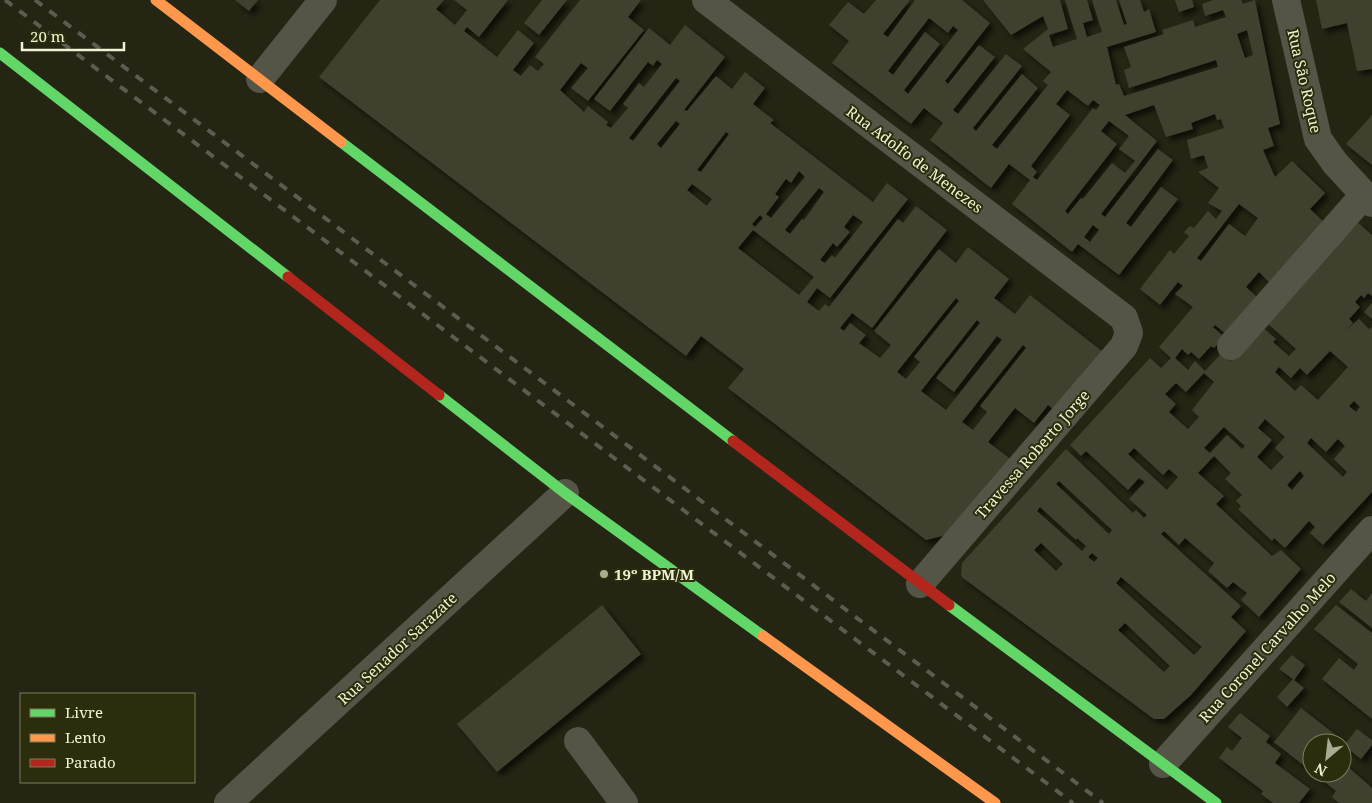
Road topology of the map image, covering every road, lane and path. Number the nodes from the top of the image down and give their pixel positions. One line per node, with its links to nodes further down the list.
1 (156, 0): 6 (main road)
2 (323, 0): 6 (street)
3 (1286, 0): 7 (street, Rua São Roque)
4 (718, 2): 8 (street, Rua Adolfo de Menezes)
5 (1, 54): 10 (main road)
6 (260, 79): 12 (main road)
7 (1368, 199): 9 (street)
8 (1124, 318): 12 (street, Travessa Roberto Jorge)
9 (1231, 346)
10 (566, 493): 15 (street, Rua Senador Sarazate); 17 (main road)
11 (1368, 541): 14 (street, Rua Coronel Carvalho Melo)
12 (920, 584): 14 (main road)
13 (578, 740): 16 (street)
14 (1163, 764): 18 (main road)
15 (228, 803)
16 (624, 803)
17 (995, 803)
18 (1216, 803)

